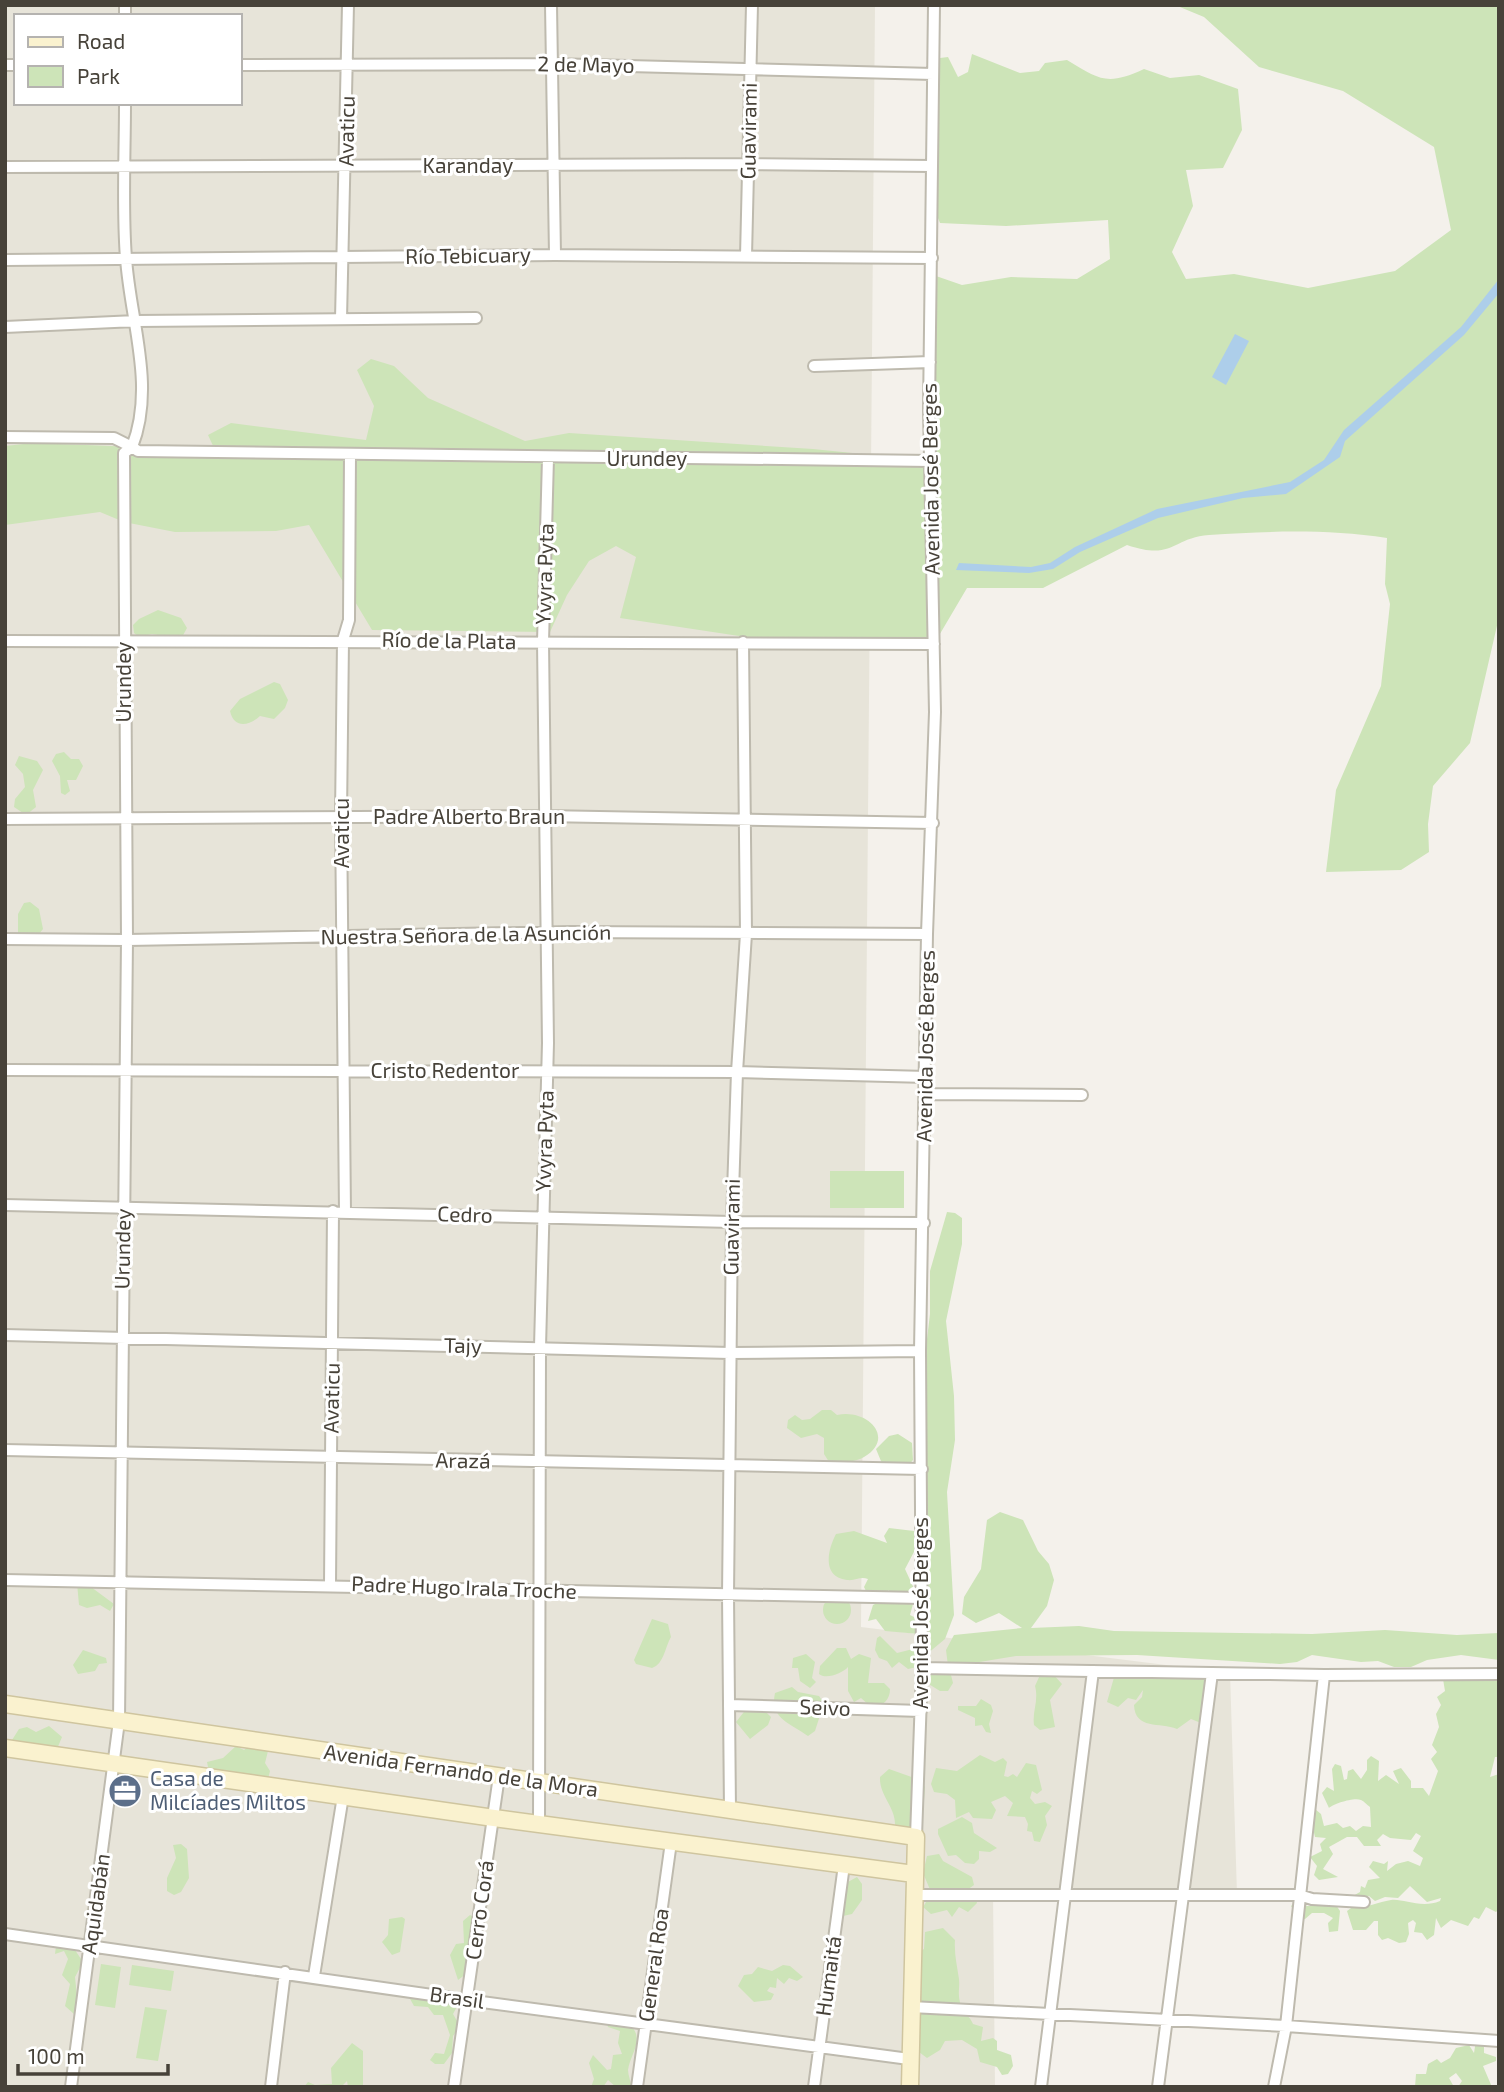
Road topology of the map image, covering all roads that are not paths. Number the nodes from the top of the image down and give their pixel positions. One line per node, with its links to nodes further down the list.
1 (348, 5): 5 (street, Avaticu)
2 (551, 5): 6 (street)
3 (752, 5): 8 (street, Guavirami)
4 (934, 5): 9 (street, Avenida José Berges)
5 (348, 64): 6 (street, 2 de Mayo); 7 (street, 2 de Mayo); 16 (street, Avaticu)
6 (551, 64): 8 (street, 2 de Mayo); 13 (street)
7 (242, 65)
8 (750, 68): 9 (street, 2 de Mayo); 11 (street, Guavirami)
9 (933, 75): 14 (street, Avenida José Berges)
10 (125, 105): 12 (street)
11 (747, 164): 13 (street, Karanday); 14 (street, Karanday); 18 (street, Guavirami)
12 (125, 165): 15 (street, Karanday); 16 (street, Karanday); 21 (street)
13 (552, 165): 16 (street, Karanday); 17 (street)
14 (932, 166): 20 (street, Avenida José Berges)
15 (5, 167)
16 (346, 167): 19 (street, Avaticu)
17 (555, 256): 18 (street, Río Tebicuary); 19 (street, Río Tebicuary)
18 (747, 256): 20 (street, Río Tebicuary)
19 (344, 258): 21 (street, Río Tebicuary); 24 (street, Avaticu)
20 (932, 258): 27 (street, Avenida José Berges)
21 (126, 259): 22 (street, Río Tebicuary); 25 (street)
22 (5, 260)
23 (475, 318): 24 (street)
24 (341, 319): 25 (street)
25 (136, 321): 26 (street); 30 (street)
26 (5, 327)
27 (930, 362): 28 (street); 33 (street, Avenida José Berges)
28 (814, 366)
29 (5, 437): 30 (street)
30 (132, 447): 31 (street, Urundey); 36 (street, Urundey)
31 (350, 455): 32 (street, Urundey); 34 (street, Avaticu)
32 (548, 458): 33 (street, Urundey); 37 (street, Yvyra Pyta)
33 (931, 461): 39 (street, Avenida José Berges)
34 (343, 640): 36 (street, Río de la Plata); 37 (street, Río de la Plata); 40 (street, Avaticu)
35 (5, 641): 36 (street, Río de la Plata)
36 (124, 642): 43 (street, Urundey)
37 (543, 642): 38 (street, Río de la Plata); 41 (street, Yvyra Pyta)
38 (743, 642): 39 (street, Río de la Plata); 44 (street, Guavirami)
39 (934, 644): 45 (street, Avenida José Berges)
40 (341, 816): 41 (street, Padre Alberto Braun); 43 (street, Padre Alberto Braun); 49 (street, Avaticu)
41 (544, 816): 44 (street, Padre Alberto Braun); 46 (street, Yvyra Pyta)
42 (5, 819): 43 (street, Padre Alberto Braun)
43 (125, 819): 51 (street, Urundey)
44 (746, 820): 45 (street, Padre Alberto Braun); 47 (street, Guavirami)
45 (933, 823): 48 (street, Avenida José Berges)
46 (547, 934): 47 (street, Nuestra Señora de la Asunción); 49 (street, Nuestra Señora de la Asunción); 55 (street, Yvyra Pyta)
47 (746, 934): 48 (street, Nuestra Señora de la Asunción); 56 (street, Guavirami)
48 (927, 934): 57 (street, Avenida José Berges)
49 (343, 936): 51 (street, Nuestra Señora de la Asunción); 54 (street, Avaticu)
50 (5, 939): 51 (street, Nuestra Señora de la Asunción)
51 (127, 940): 53 (street, Urundey)
52 (5, 1070): 53 (street, Cristo Redentor)
53 (125, 1071): 54 (street, Cristo Redentor); 61 (street, Urundey)
54 (343, 1071): 55 (street, Cristo Redentor); 63 (street, Avaticu)
55 (547, 1071): 56 (street, Cristo Redentor); 64 (street, Yvyra Pyta)
56 (737, 1072): 57 (street, Cristo Redentor); 65 (street, Guavirami)
57 (927, 1077): 58 (street, Avenida José Berges)
58 (926, 1094): 59 (street); 66 (street, Avenida José Berges)
59 (1082, 1095)
60 (5, 1205): 61 (street, Cedro)
61 (124, 1208): 62 (street, Cedro); 68 (street, Urundey)
62 (333, 1211): 63 (street, Cedro); 69 (street, Avaticu)
63 (345, 1212): 64 (street, Cedro)
64 (542, 1218): 65 (street, Cedro); 70 (street, Yvyra Pyta)
65 (732, 1222): 66 (street, Cedro); 72 (street, Guavirami)
66 (925, 1223): 71 (street, Avenida José Berges)
67 (5, 1335): 68 (street, Tajy)
68 (122, 1339): 69 (street, Tajy); 74 (street, Urundey)
69 (332, 1344): 70 (street, Tajy); 75 (street, Avaticu)
70 (540, 1347): 72 (street, Tajy); 76 (street, Yvyra Pyta)
71 (920, 1351): 72 (street, Tajy); 78 (street, Avenida José Berges)
72 (730, 1353): 77 (street, Guavirami)
73 (5, 1450): 74 (street, Arazá)
74 (121, 1455): 75 (street, Arazá); 80 (street, Urundey)
75 (331, 1457): 76 (street, Arazá); 81 (street, Avaticu)
76 (541, 1462): 77 (street, Arazá); 82 (street, Yvyra Pyta)
77 (729, 1466): 78 (street, Arazá); 83 (street, Guavirami)
78 (922, 1469): 84 (street, Avenida José Berges)
79 (5, 1580): 80 (street, Padre Hugo Irala Troche)
80 (120, 1584): 81 (street, Padre Hugo Irala Troche); 93 (street, Urundey)
81 (330, 1584): 82 (street, Padre Hugo Irala Troche)
82 (541, 1591): 83 (street, Padre Hugo Irala Troche); 97 (street, Yvyra Pyta)
83 (728, 1595): 84 (street, Padre Hugo Irala Troche); 91 (street, Guavirami)
84 (922, 1598): 85 (street, Avenida José Berges)
85 (922, 1668): 86 (street); 92 (street, Avenida José Berges)
86 (1093, 1671): 87 (street); 107 (street)
87 (1212, 1673): 89 (street); 106 (street)
88 (1499, 1674): 89 (street)
89 (1324, 1675): 109 (street)
90 (5, 1704): 93 (main road, Avenida Fernando de la Mora)
91 (729, 1704): 92 (street, Seivo); 99 (street, Guavirami)
92 (921, 1712): 102 (street, Avenida José Berges)
93 (119, 1721): 95 (street, Aquidabán); 96 (main road, Avenida Fernando de la Mora)
94 (5, 1748): 95 (main road, Avenida Fernando de la Mora)
95 (114, 1765): 98 (main road, Avenida Fernando de la Mora); 112 (street, Aquidabán)
96 (499, 1776): 97 (main road, Avenida Fernando de la Mora); 100 (street, Cerro Corá)
97 (537, 1782): 99 (main road, Avenida Fernando de la Mora); 101 (street, Yvyra Pyta)
98 (343, 1796): 100 (main road, Avenida Fernando de la Mora); 114 (street)
99 (730, 1811): 102 (main road, Avenida Fernando de la Mora)
100 (494, 1818): 101 (main road, Avenida Fernando de la Mora); 115 (street, Cerro Corá)
101 (538, 1824): 103 (main road, Avenida Fernando de la Mora)
102 (916, 1837): 105 (main road, Avenida José Berges)
103 (671, 1842): 104 (main road, Avenida Fernando de la Mora); 119 (street, General Roa)
104 (844, 1865): 105 (main road, Avenida Fernando de la Mora); 122 (street, Humaitá)
105 (914, 1874): 108 (main road, Avenida José Berges)
106 (1182, 1893): 107 (street); 109 (street); 118 (street)
107 (1067, 1894): 108 (street); 117 (street)
108 (914, 1895): 116 (main road, Avenida José Berges)
109 (1299, 1895): 110 (street); 120 (street)
110 (1364, 1902)
111 (5, 1934): 112 (street, Brasil)
112 (90, 1946): 113 (street, Brasil); 124 (street, Aquidabán)
113 (285, 1972): 114 (street, Brasil); 125 (street)
114 (314, 1976): 115 (street, Brasil)
115 (467, 2000): 119 (street, Brasil); 126 (street, Cerro Corá)
116 (911, 2007): 117 (street); 123 (main road, Avenida José Berges)
117 (1051, 2015): 118 (street); 130 (street)
118 (1166, 2022): 120 (street); 131 (street)
119 (646, 2023): 122 (street, Brasil); 127 (street, General Roa)
120 (1286, 2026): 121 (street); 132 (street)
121 (1499, 2041)
122 (819, 2046): 123 (street, Brasil); 128 (street, Humaitá)
123 (909, 2059): 129 (main road, Avenida José Berges)
124 (71, 2087)
125 (271, 2087)
126 (454, 2087)
127 (637, 2087)
128 (814, 2087)
129 (910, 2087)
130 (1041, 2087)
131 (1158, 2087)
132 (1274, 2087)

